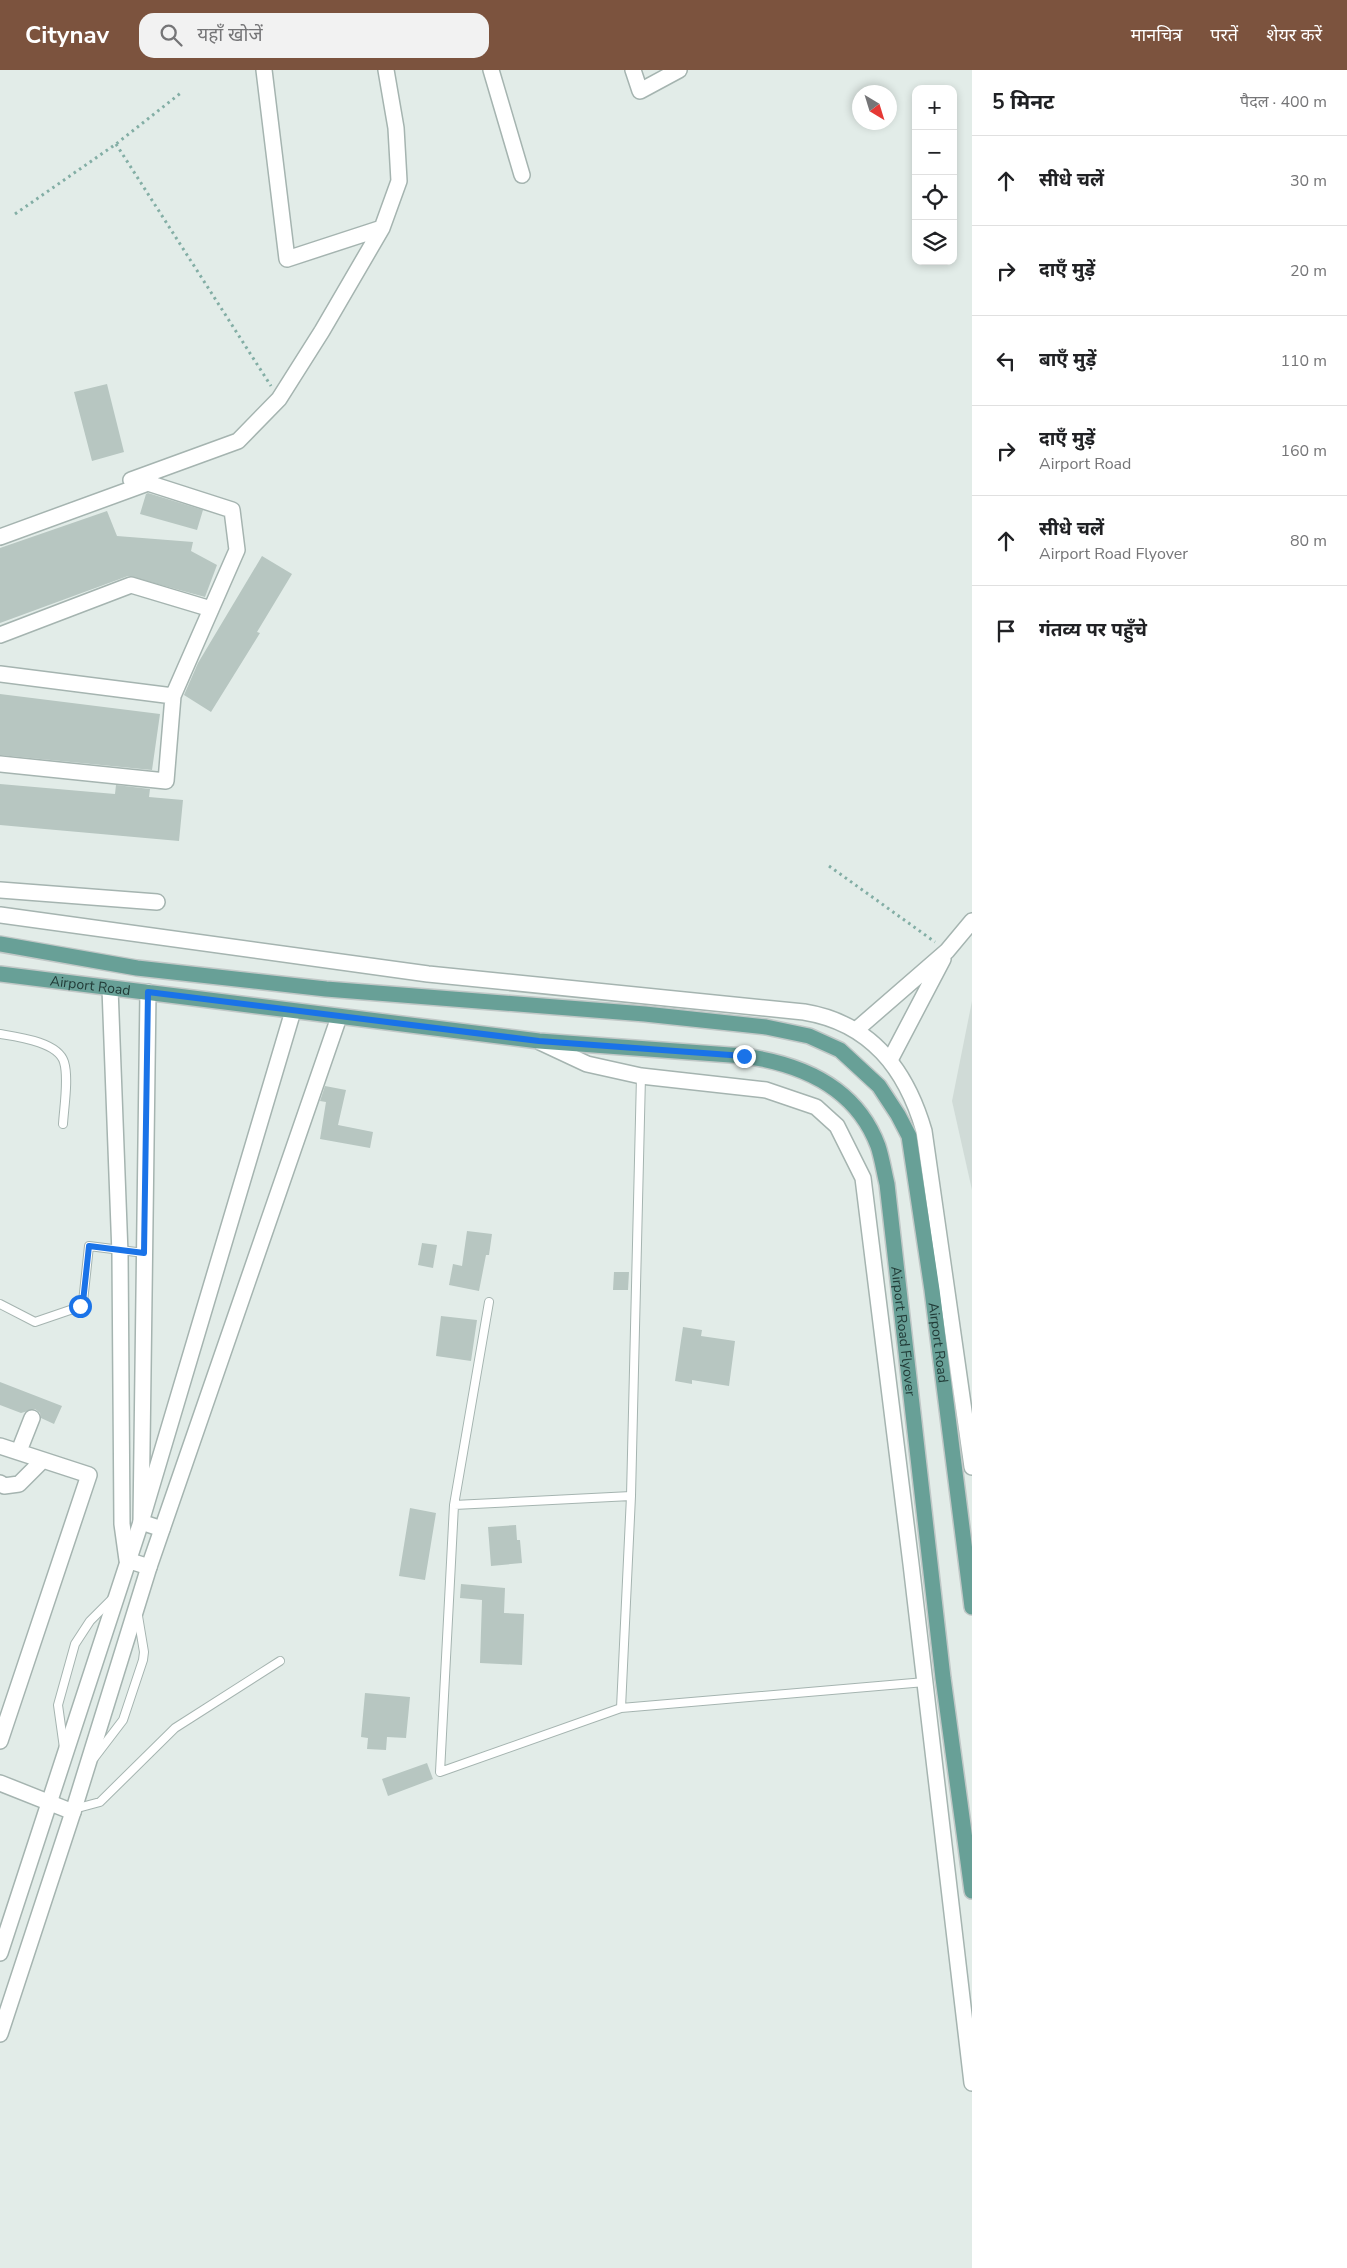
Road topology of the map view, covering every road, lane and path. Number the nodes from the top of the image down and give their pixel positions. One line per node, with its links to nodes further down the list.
1 (264, 70): 10 (street)
2 (386, 70): 10 (street)
3 (491, 70): 8 (street)
4 (633, 70): 5 (street)
5 (678, 70)
6 (182, 92): 7 (path)
7 (116, 144): 9 (path); 11 (path)
8 (522, 175)
9 (15, 214)
10 (382, 228): 11 (street)
11 (279, 399): 12 (street)
12 (0, 528)
13 (0, 537): 14 (street)
14 (211, 609): 15 (street); 17 (street)
15 (0, 635)
16 (0, 674): 17 (street)
17 (173, 696): 18 (street)
18 (0, 764)
19 (829, 866): 25 (path)
20 (0, 890): 21 (street)
21 (157, 902)
22 (0, 914): 31 (street)
23 (972, 921): 25 (street)
24 (0, 944): 55 (main road, Airport Road)
25 (947, 951): 31 (street); 34 (street)
26 (0, 974): 27 (main road, Airport Road)
27 (110, 988): 28 (main road, Airport Road); 37 (street)
28 (148, 992): 29 (main road, Airport Road); 38 (street)
29 (293, 1011): 30 (main road, Airport Road); 49 (street)
30 (339, 1016): 33 (main road, Airport Road); 50 (street)
31 (856, 1030): 34 (street)
32 (0, 1034): 36 (lane)
33 (539, 1041): 35 (street); 65 (main road, Airport Road Flyover)
34 (890, 1060): 45 (street)
35 (641, 1076): 47 (lane); 57 (street)
36 (63, 1124)
37 (120, 1250): 38 (lane); 40 (lane); 51 (street)
38 (144, 1253): 49 (street)
39 (489, 1302): 48 (lane)
40 (0, 1304)
41 (32, 1418): 43 (street)
42 (0, 1446): 43 (street)
43 (19, 1451): 44 (street)
44 (43, 1460): 46 (street); 59 (street)
45 (972, 1467)
46 (0, 1483)
47 (631, 1496): 48 (lane); 58 (lane)
48 (454, 1505): 58 (lane)
49 (141, 1522): 50 (street); 51 (street)
50 (162, 1529): 52 (street)
51 (127, 1560): 52 (street); 53 (street)
52 (149, 1567): 54 (street)
53 (118, 1593): 60 (street); 60 (lane)
54 (136, 1606): 61 (street); 61 (lane)
55 (972, 1607)
56 (280, 1661): 64 (lane)
57 (925, 1682): 58 (lane); 68 (street)
58 (622, 1708)
59 (0, 1741)
60 (65, 1753): 63 (street)
61 (87, 1768): 64 (street)
62 (1, 1788): 63 (street)
63 (48, 1803): 64 (street); 66 (street)
64 (73, 1811): 67 (street)
65 (972, 1891)
66 (0, 1953)
67 (0, 2034)
68 (972, 2083)

